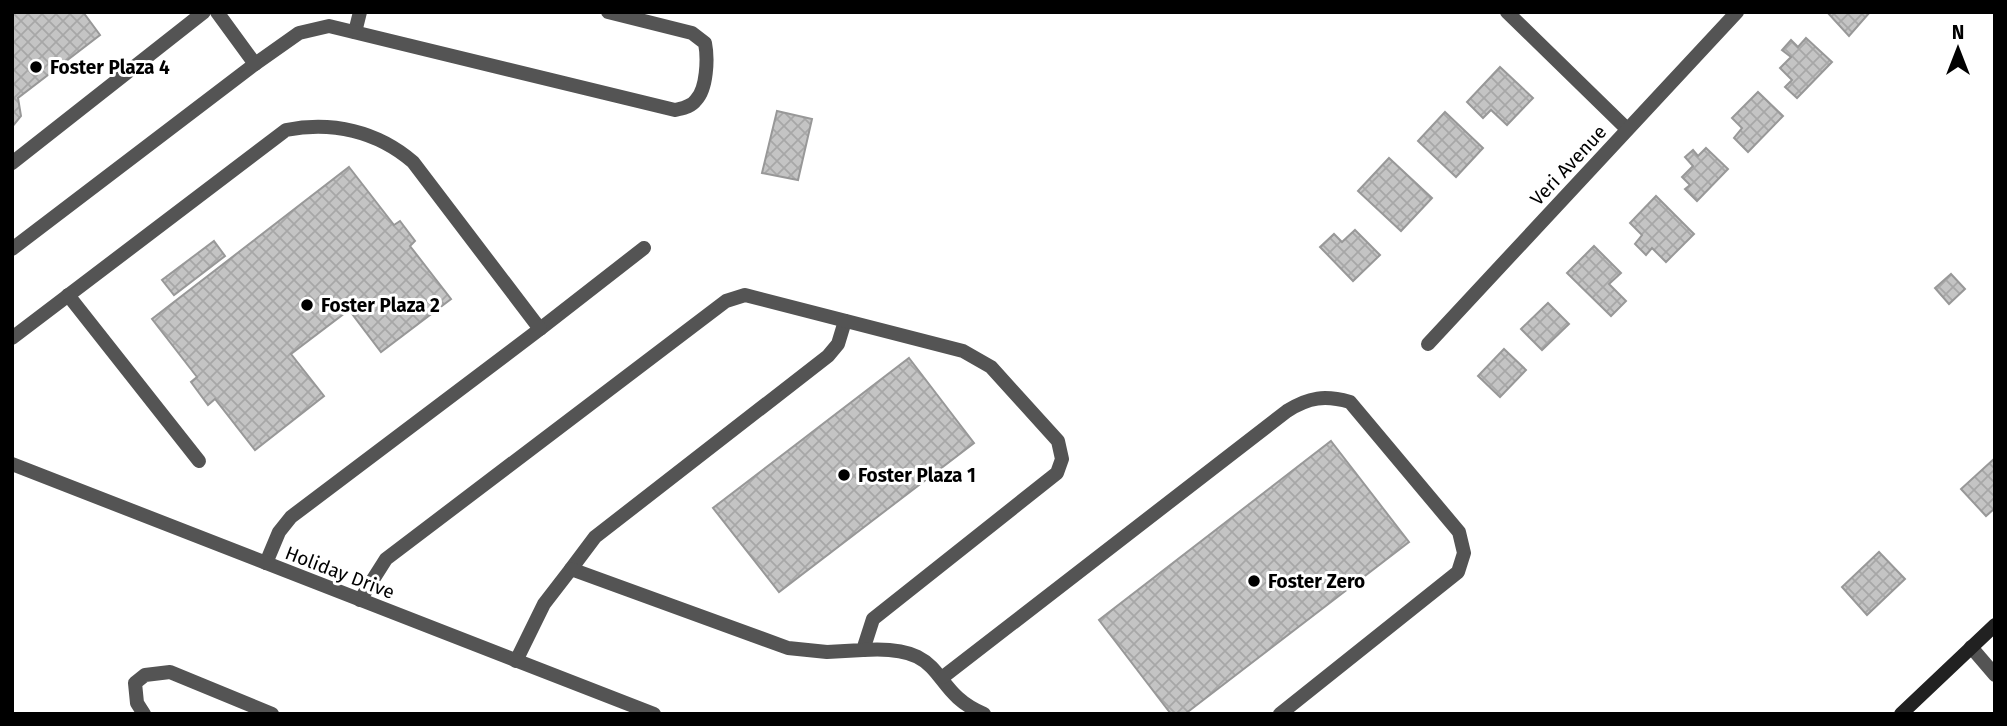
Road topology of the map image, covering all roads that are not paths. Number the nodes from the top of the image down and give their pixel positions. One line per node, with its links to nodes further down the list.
1 (204, 12): 10 (street)
2 (217, 12): 8 (street)
3 (360, 12): 7 (street)
4 (608, 12): 7 (street)
5 (1507, 12): 9 (street)
6 (1737, 12): 9 (street, Veri Avenue)
7 (355, 32): 8 (street)
8 (255, 64): 12 (street)
9 (1627, 130): 17 (street, Veri Avenue)
10 (12, 163)
11 (644, 248): 15 (street)
12 (12, 249)
13 (68, 295): 15 (street); 16 (street); 18 (street)
14 (845, 321): 21 (street); 22 (street); 25 (street)
15 (540, 329): 20 (street)
16 (12, 338)
17 (1428, 344)
18 (199, 461)
19 (12, 464): 20 (street, Holiday Drive)
20 (266, 563): 22 (street, Holiday Drive)
21 (571, 569): 25 (street); 26 (street)
22 (360, 600): 26 (street, Holiday Drive)
23 (1995, 625): 24 (main road)
24 (1971, 648): 27 (street); 34 (main road)
25 (863, 650): 28 (street)
26 (516, 662): 31 (street, Holiday Drive)
27 (1995, 675)
28 (943, 677): 32 (street); 33 (street)
29 (145, 714): 30 (street)
30 (272, 714)
31 (654, 714)
32 (984, 714)
33 (1280, 714)
34 (1901, 714)

